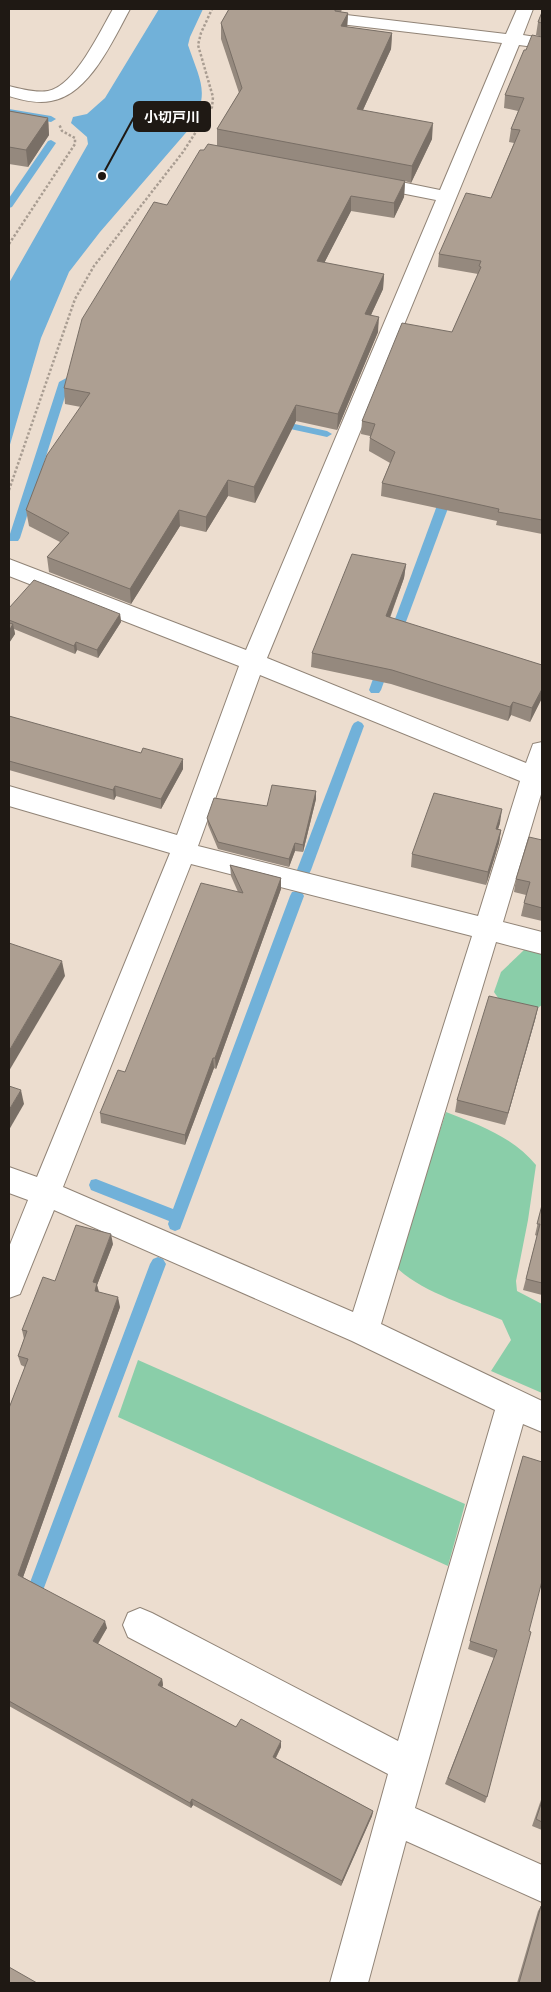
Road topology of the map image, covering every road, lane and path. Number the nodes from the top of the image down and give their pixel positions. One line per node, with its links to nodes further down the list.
1 (120, 9): 7 (street)
2 (212, 9): 12 (path)
3 (255, 9): 5 (street)
4 (525, 9): 5 (street)
5 (513, 39): 6 (street); 10 (street)
6 (542, 43)
7 (9, 91)
8 (62, 116): 11 (path)
9 (352, 179): 10 (street)
10 (447, 197): 14 (street)
11 (9, 244)
12 (9, 490)
13 (9, 567): 14 (street)
14 (253, 662): 16 (street); 18 (street)
15 (542, 751): 16 (street)
16 (538, 778): 19 (street)
17 (9, 796): 18 (street)
18 (184, 850): 19 (street); 22 (street)
19 (488, 930): 20 (street); 24 (street)
20 (542, 942)
21 (9, 1180): 22 (street)
22 (46, 1193): 23 (street); 24 (street)
23 (9, 1284)
24 (363, 1331): 25 (street)
25 (528, 1410): 27 (street)
26 (140, 1625): 27 (street)
27 (409, 1766): 28 (street)
28 (394, 1817): 29 (street); 30 (street)
29 (542, 1884)
30 (348, 1983)

